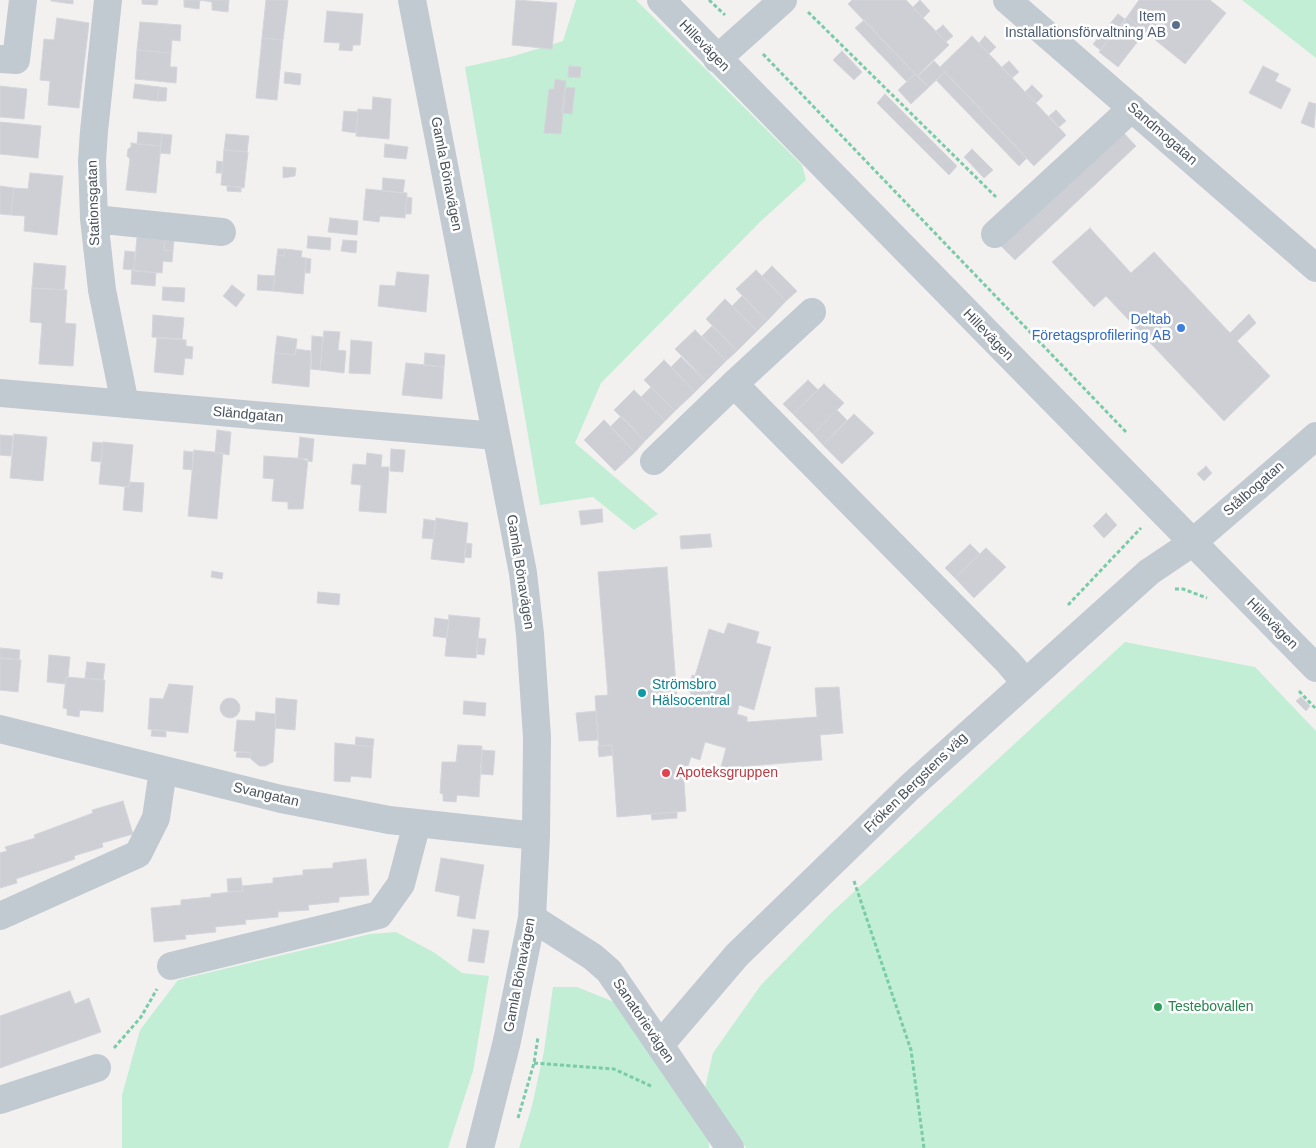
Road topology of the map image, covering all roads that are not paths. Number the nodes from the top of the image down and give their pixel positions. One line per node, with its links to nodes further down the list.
1 (23, 0): 7 (street)
2 (108, 0): 10 (street, Stationsgatan)
3 (412, 0): 18 (street, Gamla Bönavägen)
4 (661, 0): 8 (street, Hillevägen)
5 (1007, 0): 9 (street, Sandmogatan)
6 (793, 4): 8 (street)
7 (0, 59)
8 (717, 59): 21 (street, Hillevägen)
9 (1132, 108): 11 (street); 13 (street, Sandmogatan)
10 (94, 219): 12 (street); 17 (street, Stationsgatan)
11 (1005, 225)
12 (222, 232)
13 (1316, 268)
14 (812, 312): 15 (street)
15 (734, 384): 20 (street); 23 (street)
16 (0, 392): 17 (street, Sländgatan)
17 (126, 404): 18 (street, Sländgatan)
18 (496, 436): 27 (street, Gamla Bönavägen)
19 (1316, 436): 21 (street, Stålbogatan)
20 (654, 461)
21 (1192, 543): 22 (street, Hillevägen); 23 (street, Fröken Bergstens väg)
22 (1316, 668)
23 (1024, 682): 31 (street, Fröken Bergstens väg)
24 (0, 729): 25 (street, Svangatan)
25 (163, 770): 26 (street, Svangatan); 28 (street)
26 (417, 823): 27 (street, Svangatan); 30 (street)
27 (536, 836): 29 (street, Gamla Bönavägen)
28 (0, 916)
29 (532, 918): 31 (street, Sanatorievägen); 34 (street, Gamla Bönavägen)
30 (171, 966)
31 (660, 1045): 35 (street, Sanatorievägen)
32 (97, 1068): 33 (street)
33 (0, 1100)
34 (480, 1148)
35 (730, 1148)

